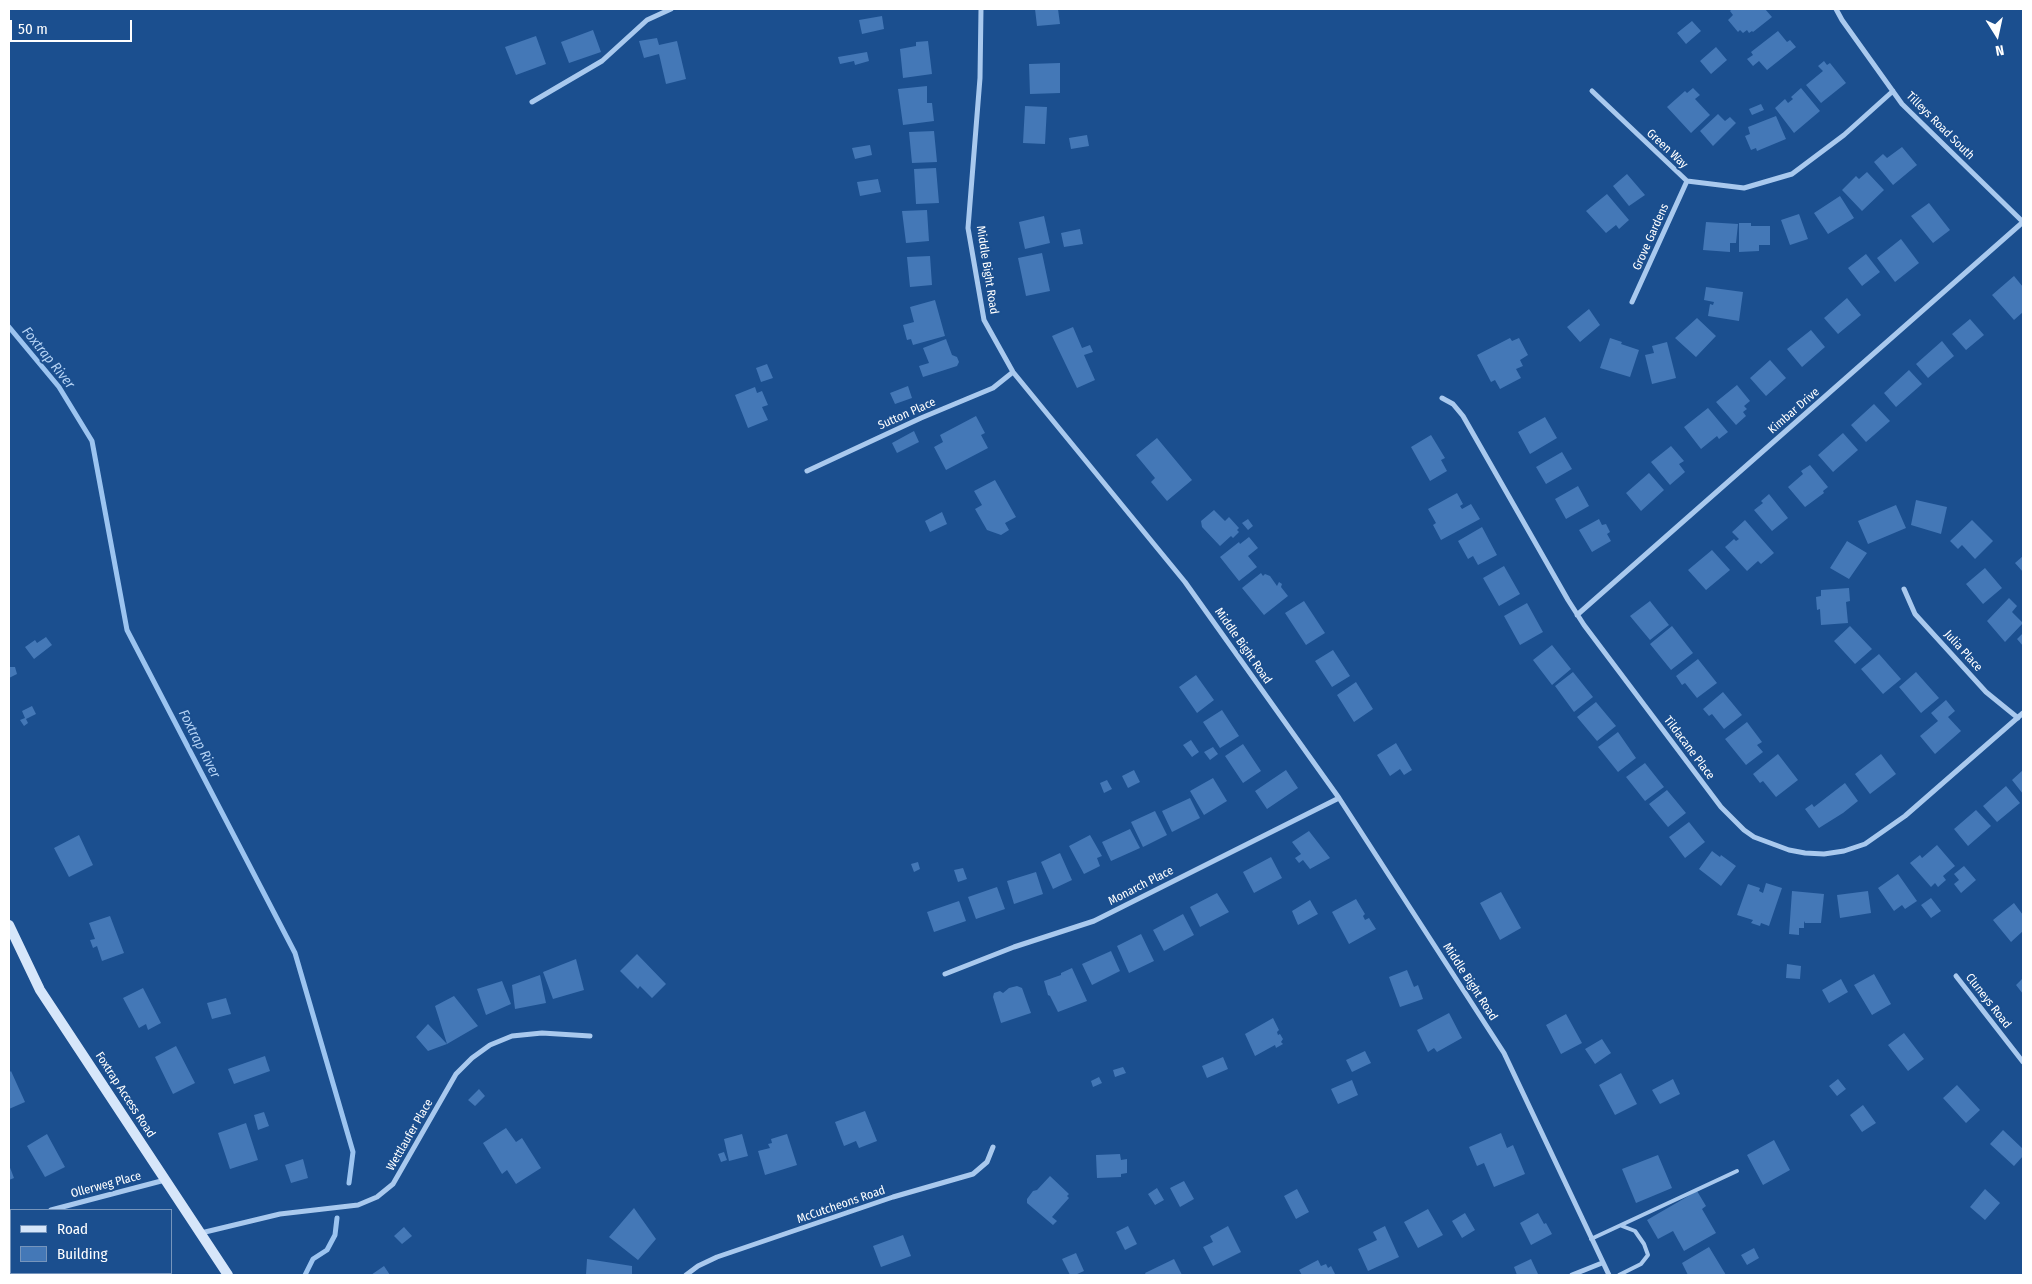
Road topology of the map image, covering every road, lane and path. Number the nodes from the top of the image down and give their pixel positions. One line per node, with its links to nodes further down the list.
1 (671, 9): 6 (street)
2 (981, 9): 10 (street, Middle Bight Road)
3 (1836, 9): 5 (street, Tilleys Road South)
4 (1592, 91): 7 (street, Green Way)
5 (1893, 91): 7 (street, Green Way); 8 (street, Tilleys Road South)
6 (532, 102)
7 (1687, 181): 9 (street, Grove Gardens)
8 (2023, 222): 14 (street, Kimbar Drive)
9 (1632, 302)
10 (1013, 372): 12 (street, Sutton Place); 17 (street, Middle Bight Road)
11 (1442, 398): 14 (street, Tildacane Place)
12 (807, 471)
13 (1904, 589): 16 (street, Julia Place)
14 (1578, 615): 16 (street, Tildacane Place)
15 (2023, 713): 16 (street, Tildacane Place)
16 (2018, 718)
17 (1340, 798): 19 (street, Monarch Place); 29 (street, Middle Bight Road)
18 (9, 924): 25 (main road, Foxtrap Access Road)
19 (945, 974)
20 (1956, 976): 22 (street, Cluneys Road)
21 (590, 1036): 28 (street, Wettlaufer Place)
22 (2023, 1062)
23 (993, 1146): 32 (street, McCutcheons Road)
24 (1737, 1171): 27 (lane)
25 (165, 1180): 26 (street, Ollerweg Place); 28 (main road, Foxtrap Access Road)
26 (55, 1209)
27 (1622, 1226): 29 (lane); 35 (lane)
28 (200, 1234): 31 (main road, Foxtrap Access Road)
29 (1590, 1239): 30 (street, Middle Bight Road)
30 (1602, 1263): 33 (street); 34 (street, Middle Bight Road)
31 (228, 1275)
32 (686, 1275)
33 (1572, 1275)
34 (1609, 1275)
35 (1619, 1275)

